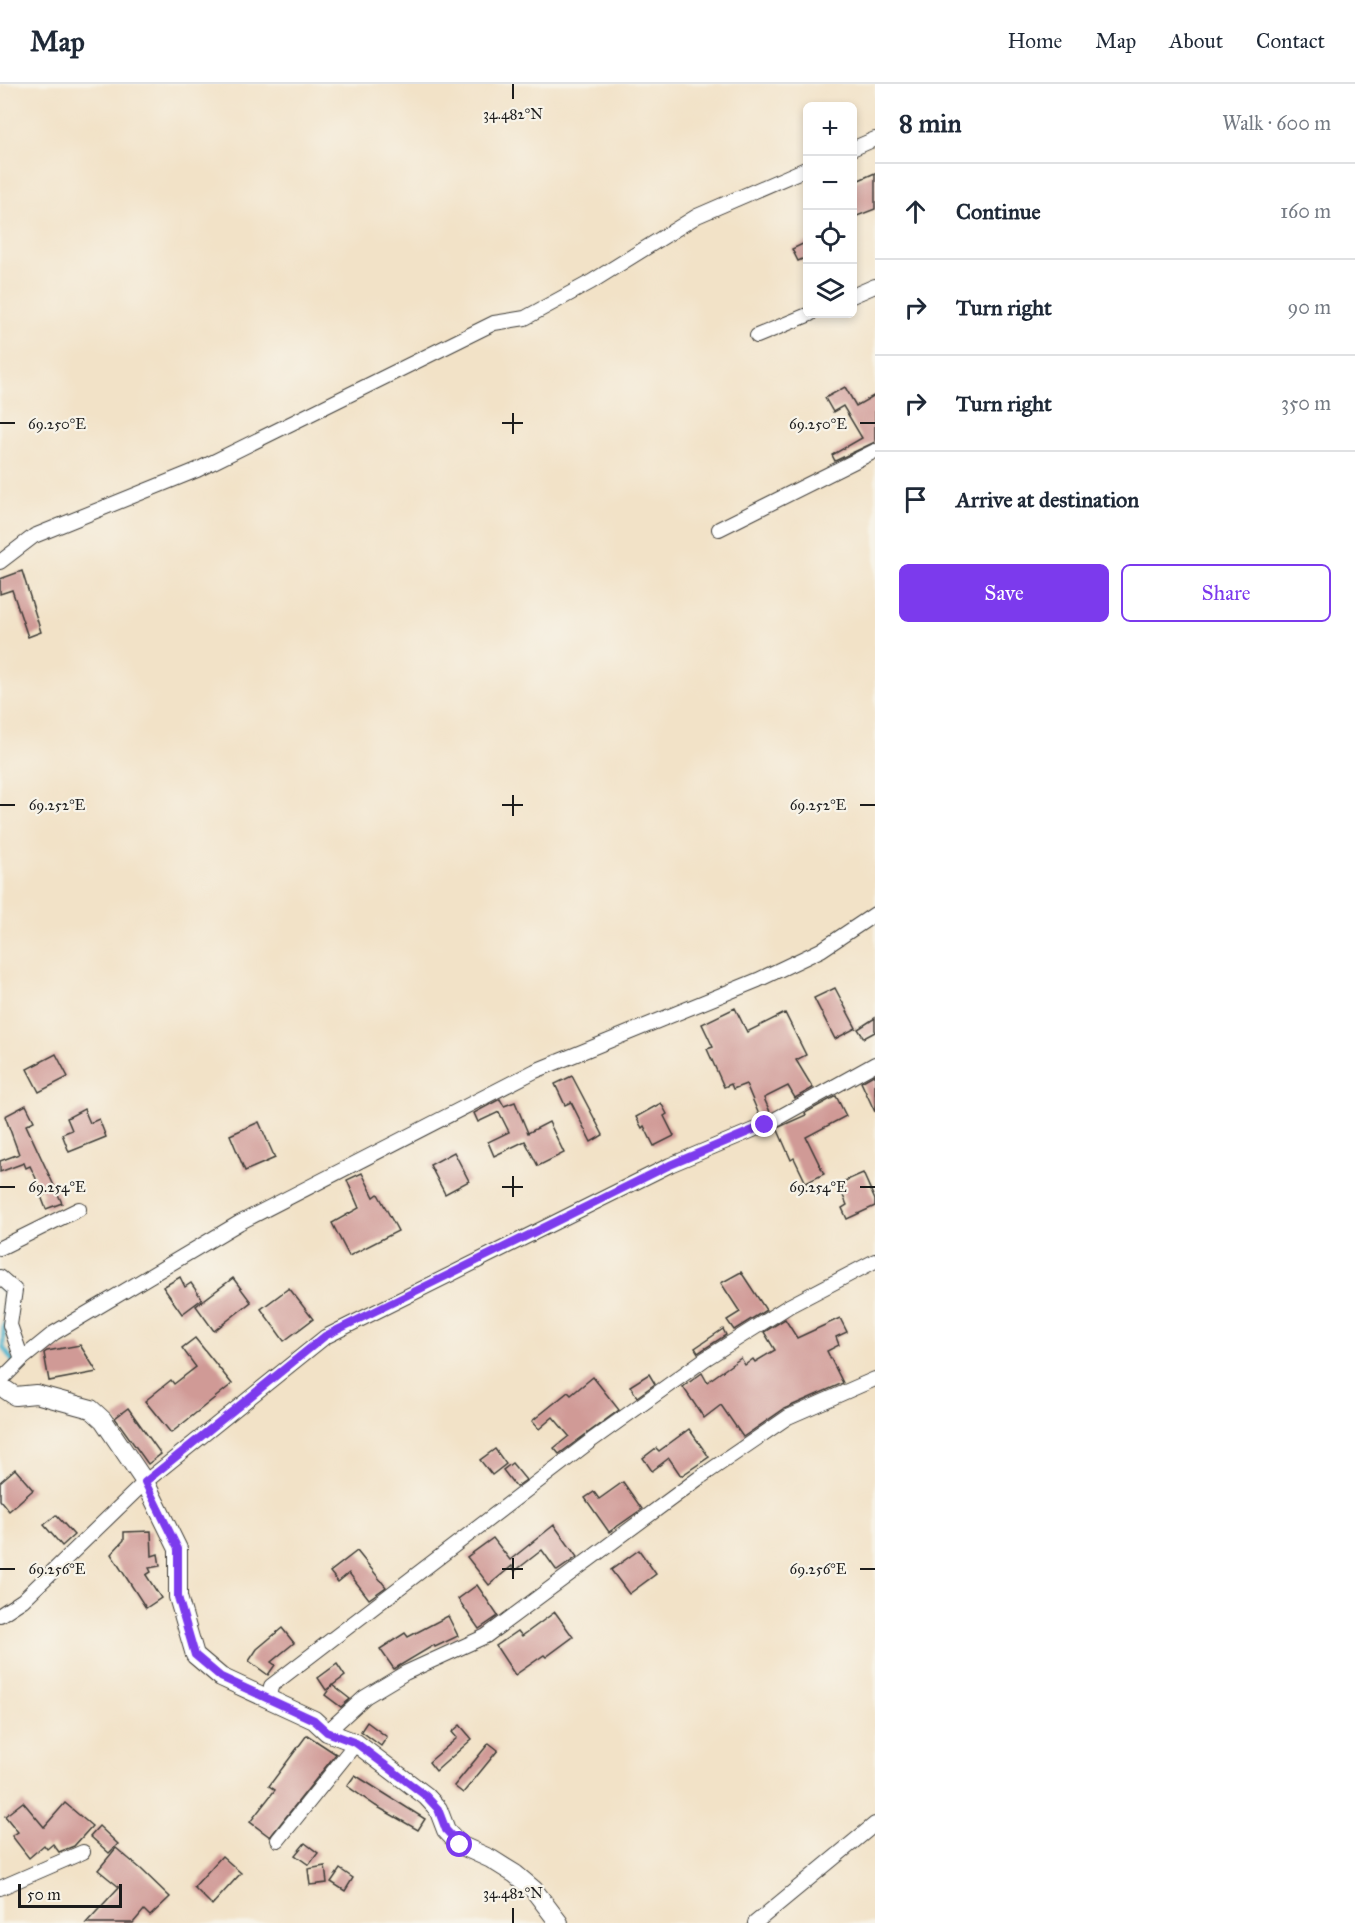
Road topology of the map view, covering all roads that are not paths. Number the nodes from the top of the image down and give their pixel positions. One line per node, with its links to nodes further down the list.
1 (875, 139): 2 (street)
2 (857, 147)
3 (803, 170): 10 (street)
4 (875, 286): 5 (street)
5 (857, 294)
6 (803, 317): 7 (street)
7 (757, 336)
8 (875, 451): 9 (street)
9 (719, 529)
10 (0, 562)
11 (875, 914): 17 (street)
12 (875, 1064): 21 (street)
13 (79, 1209): 14 (street)
14 (0, 1248)
15 (875, 1261): 23 (street)
16 (0, 1276): 17 (street)
17 (22, 1359): 19 (street)
18 (875, 1379): 24 (street)
19 (0, 1381)
20 (0, 1386): 21 (street)
21 (145, 1482): 22 (street); 23 (street)
22 (0, 1615)
23 (269, 1699): 24 (street)
24 (327, 1732): 25 (street)
25 (356, 1743): 27 (street); 30 (street)
26 (875, 1824): 31 (street)
27 (278, 1840)
28 (83, 1852): 29 (street)
29 (0, 1888)
30 (560, 1923)
31 (755, 1923)

